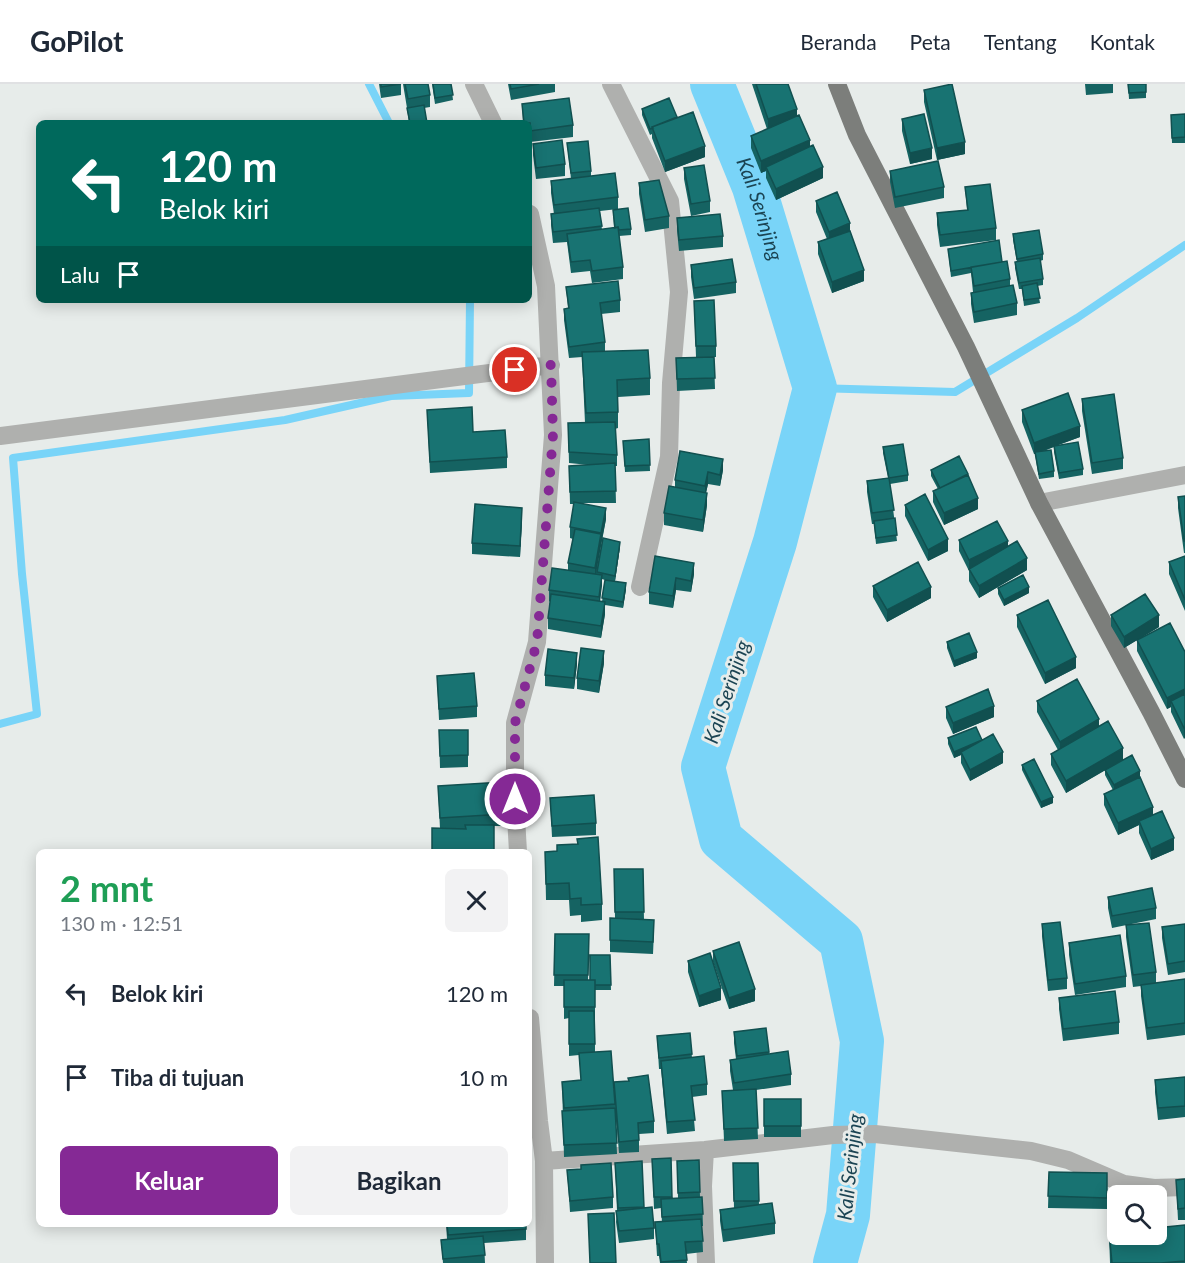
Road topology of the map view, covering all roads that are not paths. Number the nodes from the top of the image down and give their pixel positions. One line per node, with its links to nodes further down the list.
1 (474, 84): 4 (street)
2 (611, 84): 10 (street)
3 (837, 84): 9 (main road)
4 (492, 120)
5 (532, 223): 6 (street)
6 (551, 365): 7 (street); 12 (street)
7 (0, 436)
8 (1185, 475): 9 (street)
9 (1039, 503): 11 (main road)
10 (640, 588)
11 (1185, 779)
12 (518, 849)
13 (532, 1041): 15 (street)
14 (705, 1150): 15 (street); 16 (street); 18 (street)
15 (544, 1161): 17 (street)
16 (1185, 1187)
17 (544, 1263)
18 (706, 1263)

